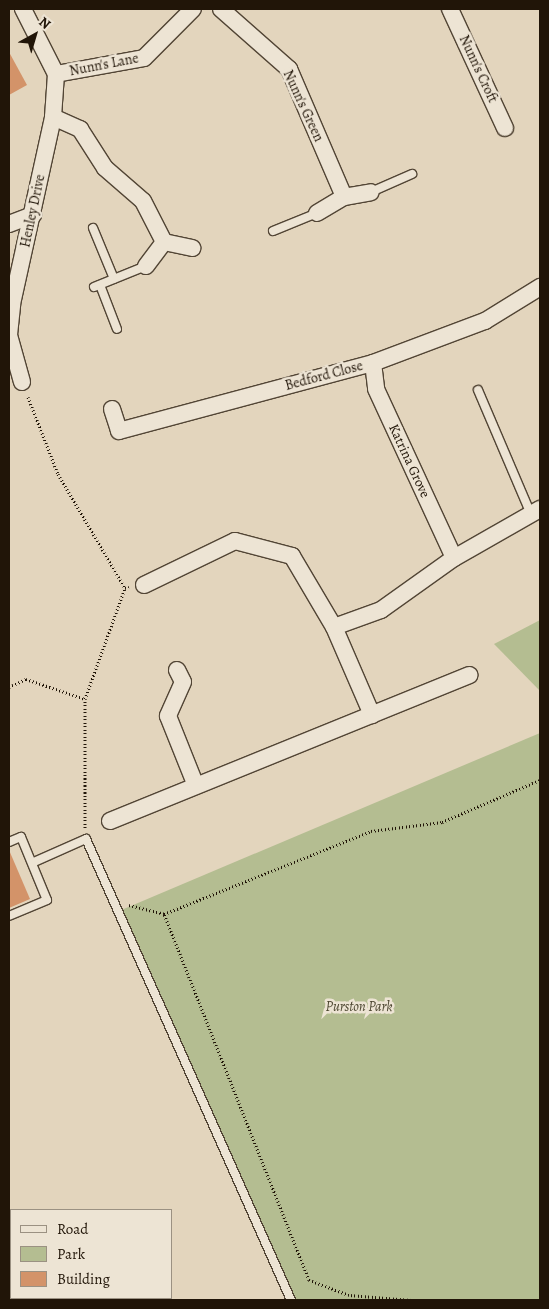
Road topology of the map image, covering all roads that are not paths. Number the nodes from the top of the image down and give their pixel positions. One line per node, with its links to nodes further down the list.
1 (23, 9): 5 (street)
2 (193, 9): 5 (street, Nunn's Lane)
3 (221, 9): 10 (street, Nunn's Green)
4 (450, 9): 7 (street, Nunn's Croft)
5 (56, 74): 6 (street, Henley Drive)
6 (53, 117): 12 (street, Henley Drive); 16 (street)
7 (505, 128)
8 (412, 174): 9 (lane)
9 (371, 192): 10 (street)
10 (344, 197): 11 (street)
11 (318, 213): 15 (lane)
12 (33, 215): 13 (street); 22 (street, Henley Drive)
13 (9, 224)
14 (93, 228): 19 (lane)
15 (272, 231)
16 (164, 242): 17 (street); 18 (street)
17 (192, 248)
18 (146, 266): 19 (lane)
19 (114, 279): 21 (lane)
20 (540, 287): 23 (street, Bedford Close)
21 (117, 329)
22 (11, 349): 24 (street, Henley Drive)
23 (373, 363): 26 (street, Bedford Close); 28 (street, Katrina Grove)
24 (22, 382)
25 (478, 390): 27 (lane)
26 (112, 409)
27 (536, 511): 28 (street)
28 (454, 558): 30 (street)
29 (144, 585): 30 (street)
30 (334, 627): 33 (street)
31 (177, 670): 34 (street)
32 (470, 675): 33 (street)
33 (372, 715): 34 (street)
34 (196, 786): 35 (street)
35 (110, 821)
36 (9, 842): 37 (lane)
37 (34, 862): 38 (lane); 39 (lane)
38 (9, 916)
39 (291, 1300)

